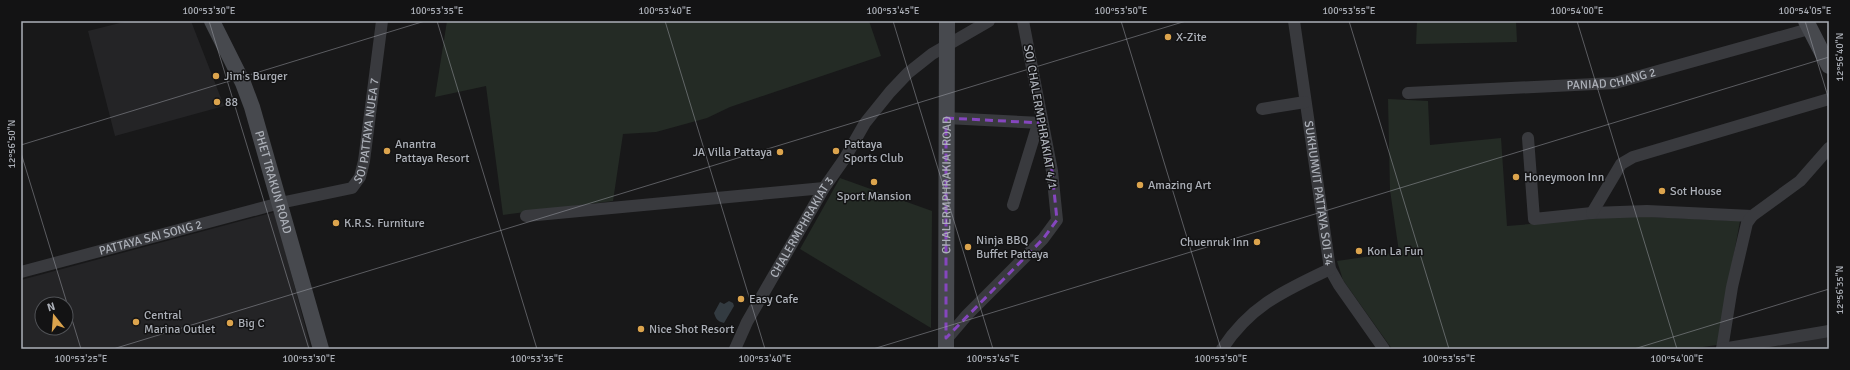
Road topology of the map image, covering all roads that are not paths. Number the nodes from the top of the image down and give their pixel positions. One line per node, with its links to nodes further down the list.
1 (212, 21): 19 (street, PHET TRAKUN ROAD)
2 (382, 21): 19 (street, SOI PATTAYA NUEA 7)
3 (947, 21): 8 (street, CHALERMPHRAKIAT ROAD)
4 (989, 21): 8 (street, CHALERMPHRAKIAT 3)
5 (1023, 21): 15 (street, SOI CHALERMPHRAKIAT 4/1)
6 (1294, 21): 12 (street, SUKHUMVIT PATTAYA SOI 34)
7 (1808, 25): 9 (street); 10 (street, PANIAD CHANG 2)
8 (947, 46): 14 (street, CHALERMPHRAKIAT ROAD); 18 (street, CHALERMPHRAKIAT 3)
9 (1829, 66)
10 (1408, 93)
11 (1829, 99): 21 (street)
12 (1305, 102): 13 (street); 24 (street, SUKHUMVIT PATTAYA SOI 34)
13 (1262, 109)
14 (946, 118): 15 (street); 27 (street, CHALERMPHRAKIAT ROAD)
15 (1040, 124): 20 (street); 27 (street, SOI CHALERMPHRAKIAT 4/1)
16 (1528, 138): 21 (street)
17 (1829, 148): 23 (street)
18 (824, 188): 22 (street); 29 (street, CHALERMPHRAKIAT 3)
19 (280, 203): 25 (street, PATTAYA SAI SONG 2); 28 (street, PHET TRAKUN ROAD)
20 (1013, 205)
21 (1592, 213): 23 (street)
22 (526, 216)
23 (1752, 216): 32 (street)
24 (1330, 269): 30 (street); 31 (street, SUKHUMVIT PATTAYA SOI 34)
25 (21, 272)
26 (1829, 331): 32 (street)
27 (944, 345)
28 (321, 349)
29 (735, 349)
30 (1222, 349)
31 (1384, 349)
32 (1722, 349)

